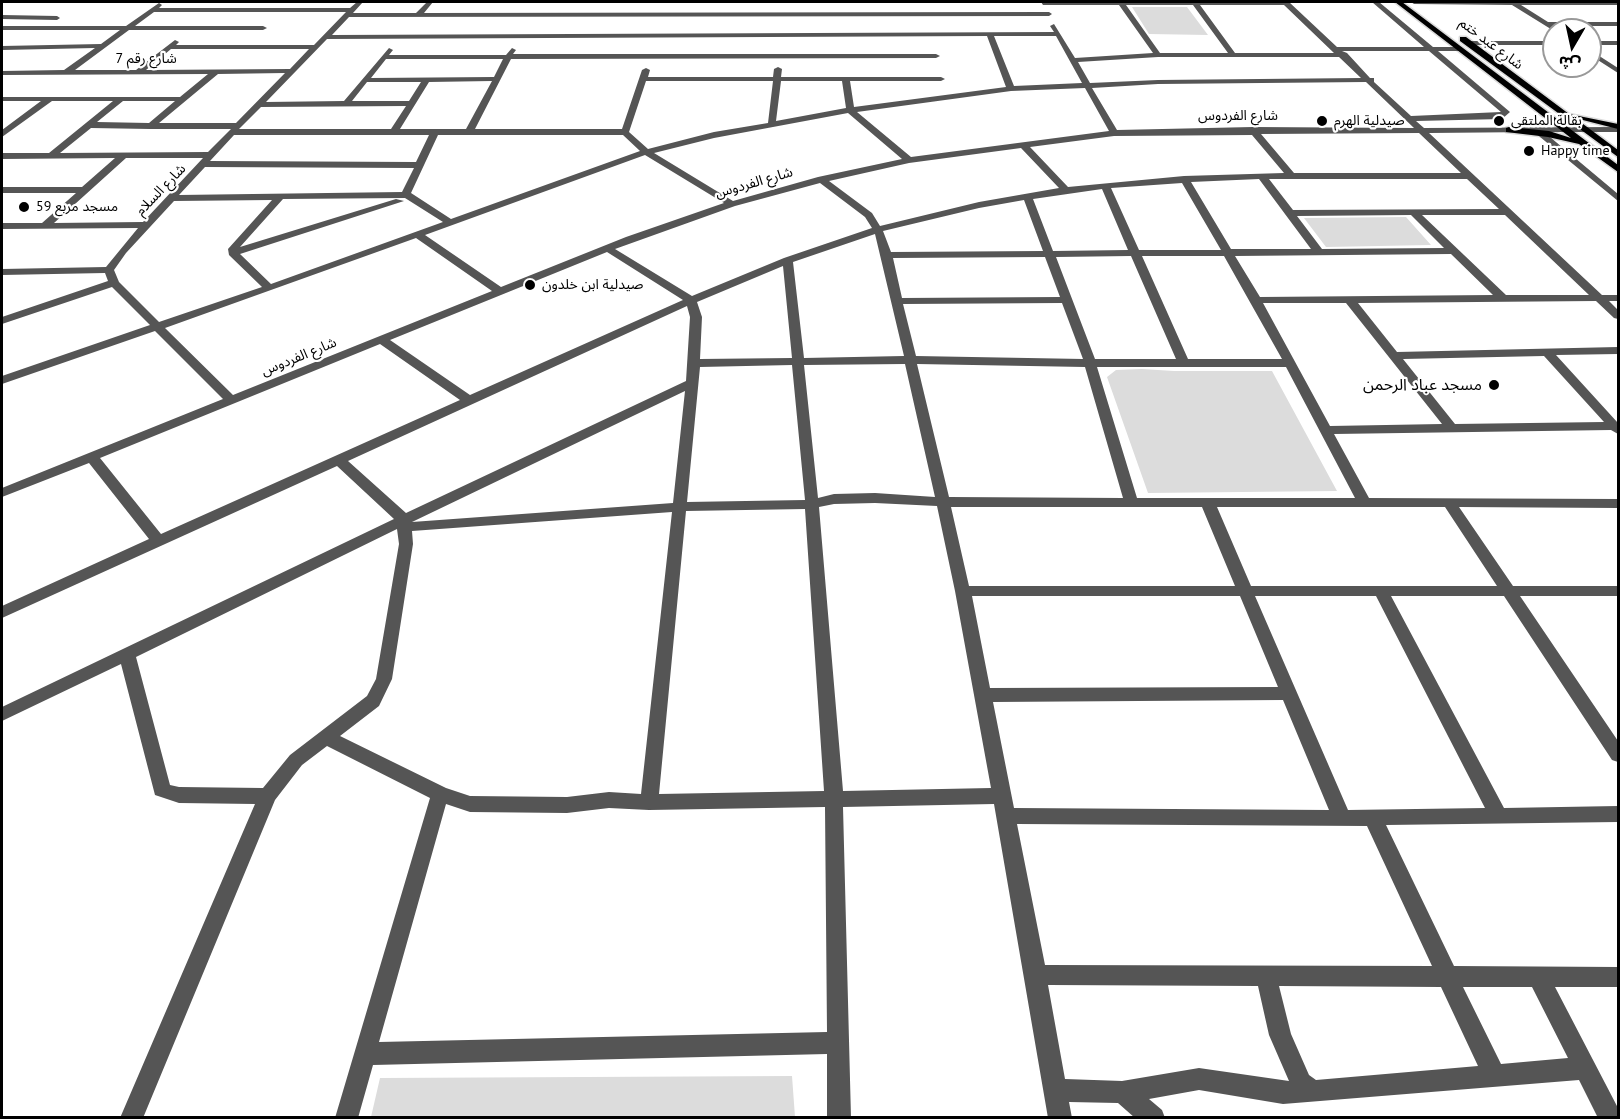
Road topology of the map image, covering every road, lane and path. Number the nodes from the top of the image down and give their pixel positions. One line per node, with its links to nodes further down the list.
1 (163, 2): 15 (street)
2 (360, 2): 17 (street, شارع السلام)
3 (430, 2): 23 (street)
4 (1043, 2): 5 (street); 19 (street)
5 (1102, 2): 12 (street)
6 (1226, 2): 7 (street); 13 (street)
7 (1286, 2): 57 (street)
8 (1375, 2): 58 (street)
9 (1398, 2): 59 (main road, شارع عبد ختم)
10 (1413, 2): 11 (street); 48 (main road, شارع عبد ختم)
11 (1513, 2): 14 (street); 29 (street)
12 (1121, 3): 13 (street); 60 (street)
13 (1195, 3): 62 (street)
14 (1618, 3)
15 (151, 10): 16 (street); 28 (street)
16 (283, 10): 17 (street); 38 (street)
17 (349, 13): 23 (street); 44 (street, شارع السلام)
18 (923, 14): 19 (street); 21 (street); 42 (street)
19 (1049, 14): 40 (street)
20 (662, 15): 21 (street); 32 (street); 46 (street)
21 (780, 15): 41 (street)
22 (2, 16): 24 (street)
23 (417, 16): 32 (street)
24 (40, 18): 25 (street); 34 (street)
25 (63, 18)
26 (75, 18): 35 (street)
27 (130, 18): 28 (street)
28 (141, 18): 36 (street)
29 (1542, 21)
30 (1602, 24): 31 (street)
31 (1618, 24)
32 (525, 26): 45 (street); 46 (street); 66 (street)
33 (2, 28): 34 (street)
34 (24, 28): 35 (street)
35 (59, 28): 36 (street)
36 (127, 28): 37 (street); 52 (street)
37 (193, 28): 38 (street); 53 (street)
38 (263, 28): 39 (street)
39 (257, 34)
40 (1058, 34): 43 (street); 69 (street)
41 (780, 35): 42 (street); 46 (street); 68 (street)
42 (930, 35): 43 (street); 64 (street)
43 (990, 35): 91 (street)
44 (325, 37): 45 (street); 55 (street, شارع السلام)
45 (399, 37): 65 (street)
46 (657, 37): 67 (street)
47 (250, 41): 54 (street)
48 (1468, 43): 49 (street); 101 (main road, شارع عبد ختم)
49 (1542, 43)
50 (1602, 43): 51 (street)
51 (1618, 43)
52 (104, 46): 56 (street); 74 (street)
53 (169, 47): 54 (street); 75 (street)
54 (244, 47): 55 (street)
55 (315, 47): 72 (street, شارع السلام)
56 (2, 48)
57 (1337, 49): 58 (street); 63 (street)
58 (1432, 49): 59 (street); 103 (street)
59 (1459, 49): 97 (main road, شارع عبد ختم)
60 (1158, 55): 61 (street); 69 (street)
61 (1201, 55): 62 (street); 70 (street)
62 (1233, 55): 63 (street)
63 (1344, 55): 87 (street)
64 (936, 56): 68 (street); 84 (street)
65 (383, 57): 66 (street); 85 (street)
66 (509, 57): 67 (street); 83 (street)
67 (650, 57): 68 (street); 86 (street)
68 (779, 57): 80 (street)
69 (1072, 60): 90 (street)
70 (1208, 63)
71 (1614, 65): 73 (street)
72 (291, 71): 76 (street, شارع رقم 7); 100 (street, شارع السلام)
73 (1618, 71)
74 (67, 72): 75 (street, شارع رقم 7); 79 (street, شارع رقم 7)
75 (138, 72): 76 (street, شارع رقم 7)
76 (215, 72): 96 (street)
77 (1215, 72): 88 (street)
78 (2, 73): 79 (street, شارع رقم 7)
79 (15, 73): 89 (street)
80 (778, 78): 81 (street); 86 (street); 104 (street)
81 (846, 78): 84 (street); 102 (street)
82 (428, 79): 83 (street); 85 (street); 98 (street)
83 (497, 79): 116 (street)
84 (941, 79): 92 (street)
85 (365, 80): 99 (street)
86 (643, 80): 117 (street)
87 (1371, 80): 88 (street); 103 (street)
88 (1222, 81): 90 (street)
89 (2, 82)
90 (1087, 85): 91 (street); 119 (street)
91 (1011, 89): 92 (street)
92 (946, 96): 102 (street)
93 (122, 98): 95 (street); 96 (street); 105 (street)
94 (2, 99): 95 (street)
95 (50, 99): 120 (street)
96 (185, 99): 106 (street)
97 (1525, 99): 109 (main road, شارع عبد ختم); 113 (main road)
98 (412, 103): 99 (street); 114 (street)
99 (346, 104): 100 (street)
100 (259, 105): 108 (street, شارع السلام)
101 (1556, 109): 107 (main road); 110 (main road, شارع عبد ختم)
102 (850, 110): 104 (street); 130 (street)
103 (1410, 119): 112 (street)
104 (772, 123): 124 (street)
105 (87, 125): 106 (street); 129 (street)
106 (150, 126): 108 (street)
107 (1618, 127): 110 (street, شارع الفردوس)
108 (235, 129): 114 (street); 127 (street, شارع السلام)
109 (1565, 129): 110 (street, شارع الفردوس); 113 (street, شارع الفردوس); 123 (main road, شارع عبد ختم)
110 (1584, 129): 125 (main road, شارع عبد ختم)
111 (1253, 130): 112 (street, شارع الفردوس); 119 (street, شارع الفردوس); 135 (street)
112 (1421, 130): 113 (street, شارع الفردوس); 136 (street)
113 (1509, 130): 118 (main road)
114 (394, 132): 115 (street)
115 (435, 132): 116 (street); 132 (street)
116 (469, 132): 117 (street)
117 (625, 132): 124 (street)
118 (1538, 132): 123 (main road); 148 (street)
119 (1114, 133): 122 (street, شارع الفردوس)
120 (2, 134)
121 (1618, 134): 125 (main road)
122 (1022, 144): 130 (street, شارع الفردوس); 142 (street)
123 (1594, 151): 133 (main road)
124 (646, 152): 149 (street); 153 (street)
125 (1616, 152)
126 (124, 155): 127 (street); 129 (street); 141 (street)
127 (212, 155): 131 (street, شارع السلام)
128 (2, 156): 129 (street)
129 (51, 156)
130 (909, 160): 137 (street, شارع الفردوس)
131 (204, 164): 132 (street); 147 (street, شارع السلام)
132 (421, 165): 143 (street)
133 (1618, 169)
134 (1262, 176): 135 (street); 138 (street); 151 (street)
135 (1291, 176): 136 (street)
136 (1469, 176): 150 (street)
137 (821, 179): 149 (street, شارع الفردوس); 157 (street)
138 (1184, 179): 139 (street); 164 (street)
139 (1105, 186): 142 (street); 163 (street)
140 (6, 190): 141 (street); 144 (street)
141 (85, 190): 156 (street)
142 (1066, 190): 146 (street)
143 (408, 196): 145 (street); 153 (street); 162 (street)
144 (2, 197)
145 (280, 197): 147 (street); 162 (street)
146 (1028, 197): 157 (street); 165 (street)
147 (173, 198): 154 (street, شارع السلام)
148 (1618, 198)
149 (732, 204): 159 (street, شارع الفردوس)
150 (1509, 212): 152 (street); 175 (street)
151 (1290, 213): 152 (street); 161 (street)
152 (1413, 213): 160 (street)
153 (451, 223): 158 (street)
154 (146, 225): 156 (street); 168 (street, شارع السلام)
155 (2, 226): 156 (street)
156 (44, 226)
157 (879, 229): 166 (street); 167 (street)
158 (418, 235): 171 (street); 172 (street)
159 (607, 248): 172 (street, شارع الفردوس); 177 (street)
160 (1455, 251): 161 (street); 174 (street)
161 (1319, 252): 164 (street)
162 (233, 253): 171 (street)
163 (1136, 253): 164 (street); 165 (street); 192 (street)
164 (1229, 253): 179 (street)
165 (1050, 254): 166 (street); 178 (street)
166 (886, 255): 180 (street)
167 (788, 260): 177 (street); 189 (street)
168 (109, 270): 169 (street); 170 (street)
169 (2, 272)
170 (114, 283): 182 (street); 183 (street)
171 (269, 288): 183 (street)
172 (500, 291): 184 (street, شارع الفردوس)
173 (1348, 298): 174 (street); 179 (street); 187 (street)
174 (1502, 298): 175 (street)
175 (1598, 298): 176 (street); 181 (street)
176 (1618, 298)
177 (691, 300): 190 (street); 196 (street)
178 (1068, 300): 180 (street); 191 (street)
179 (1256, 300): 193 (street)
180 (898, 301): 188 (street)
181 (1618, 316)
182 (2, 321)
183 (157, 327): 194 (street); 197 (street)
184 (381, 340): 196 (street); 197 (street, شارع الفردوس)
185 (1618, 350): 186 (street)
186 (1547, 352): 187 (street); 198 (street)
187 (1393, 356): 199 (street)
188 (911, 360): 189 (street); 191 (street); 206 (street)
189 (799, 361): 190 (street); 209 (street)
190 (694, 363): 195 (street)
191 (1090, 363): 192 (street); 204 (street)
192 (1185, 363): 193 (street)
193 (1290, 363): 200 (street)
194 (2, 380)
195 (692, 383): 211 (street); 212 (street)
196 (467, 399): 202 (street)
197 (231, 401): 201 (street, شارع الفردوس)
198 (1617, 428): 199 (street)
199 (1452, 429): 200 (street)
200 (1326, 430): 207 (street)
201 (92, 457): 203 (street, شارع الفردوس); 213 (street)
202 (339, 460): 212 (street); 213 (street)
203 (2, 493)
204 (1131, 501): 205 (street); 206 (street)
205 (1207, 501): 207 (street); 214 (street)
206 (945, 502): 209 (street); 216 (street)
207 (1365, 503): 210 (street)
208 (1618, 503): 210 (street)
209 (812, 504): 211 (street); 229 (street)
210 (1450, 504): 215 (street)
211 (678, 507): 212 (street); 230 (street)
212 (406, 524): 220 (street); 224 (street)
213 (159, 542): 219 (street)
214 (1244, 590): 216 (street); 217 (street); 221 (street)
215 (1507, 590): 217 (street); 218 (street); 225 (street)
216 (963, 591): 222 (street)
217 (1380, 591): 232 (street)
218 (1618, 591)
219 (2, 612)
220 (126, 654): 223 (street); 227 (street)
221 (1288, 693): 222 (street); 234 (street)
222 (982, 695): 228 (street)
223 (2, 714)
224 (326, 737): 226 (street); 227 (street)
225 (1618, 755)
226 (440, 794): 230 (street); 242 (street)
227 (267, 796): 248 (street)
228 (1002, 796): 229 (street); 233 (street)
229 (834, 798): 230 (street); 241 (street)
230 (649, 802)
231 (1618, 814): 232 (street)
232 (1498, 815): 235 (street)
233 (1006, 816): 234 (street); 236 (street)
234 (1342, 818): 235 (street)
235 (1373, 818): 238 (street)
236 (1036, 975): 237 (street); 245 (street)
237 (1266, 976): 238 (street); 247 (street)
238 (1447, 976): 239 (street); 244 (street)
239 (1538, 976): 240 (street); 243 (street)
240 (1618, 977)
241 (837, 1043): 242 (street); 250 (street)
242 (364, 1054): 249 (street)
243 (1585, 1068): 244 (street); 253 (street)
244 (1494, 1075): 247 (street)
245 (1055, 1090): 246 (street); 251 (street)
246 (1122, 1092): 247 (street); 252 (street)
247 (1312, 1092)
248 (131, 1118)
249 (346, 1118)
250 (839, 1118)
251 (1060, 1118)
252 (1154, 1118)
253 (1611, 1118)

